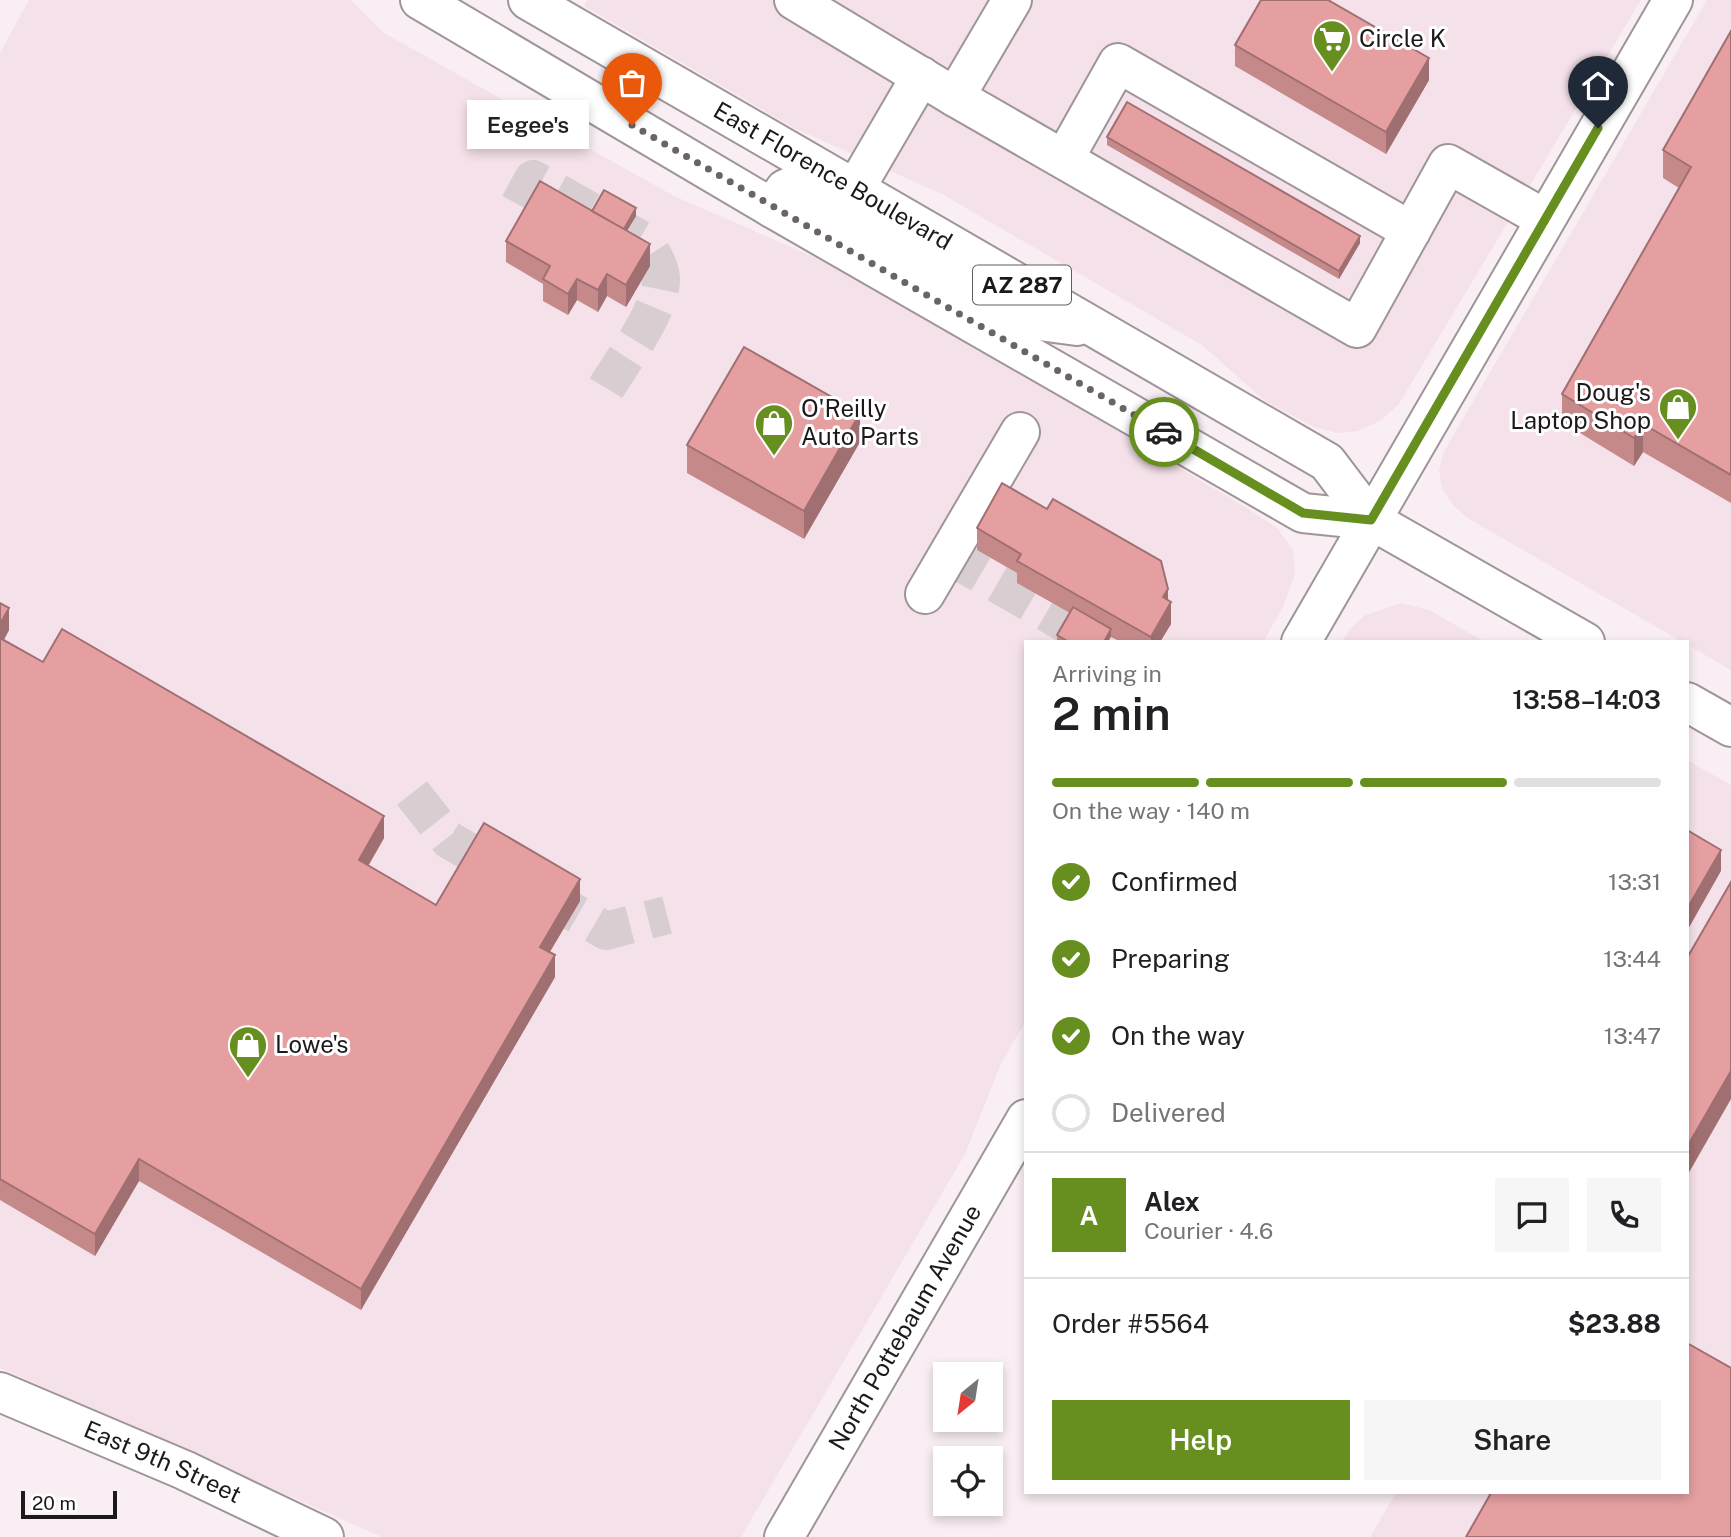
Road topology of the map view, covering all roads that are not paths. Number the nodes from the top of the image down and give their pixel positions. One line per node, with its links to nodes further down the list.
1 (420, 0): 10 (main road, East Florence Boulevard / AZ 287)
2 (528, 0): 9 (main road, East Florence Boulevard / AZ 287)
3 (794, 0): 6 (main road)
4 (1012, 0): 7 (main road)
5 (1660, 4): 11 (main road)
6 (921, 76): 7 (main road); 9 (main road)
7 (955, 97): 8 (main road)
8 (1064, 159): 12 (main road); 12 (main road)
9 (855, 189): 13 (main road, East Florence Boulevard / AZ 287)
10 (772, 208): 13 (main road); 15 (main road, East Florence Boulevard / AZ 287)
11 (1545, 219): 12 (main road); 15 (main road)
12 (1411, 231)
13 (1099, 330): 15 (main road, East Florence Boulevard / AZ 287)
14 (1020, 432): 16 (main road)
15 (1371, 520): 17 (main road); 18 (main road, East Florence Boulevard / AZ 287)
16 (925, 594)
17 (1302, 640)
18 (1581, 640)
19 (1689, 703): 20 (main road)
20 (1731, 727)
21 (1024, 1122): 24 (main road, North Pottebaum Avenue)
22 (0, 1392): 23 (main road, East 9th Street)
23 (324, 1537)
24 (784, 1537)

